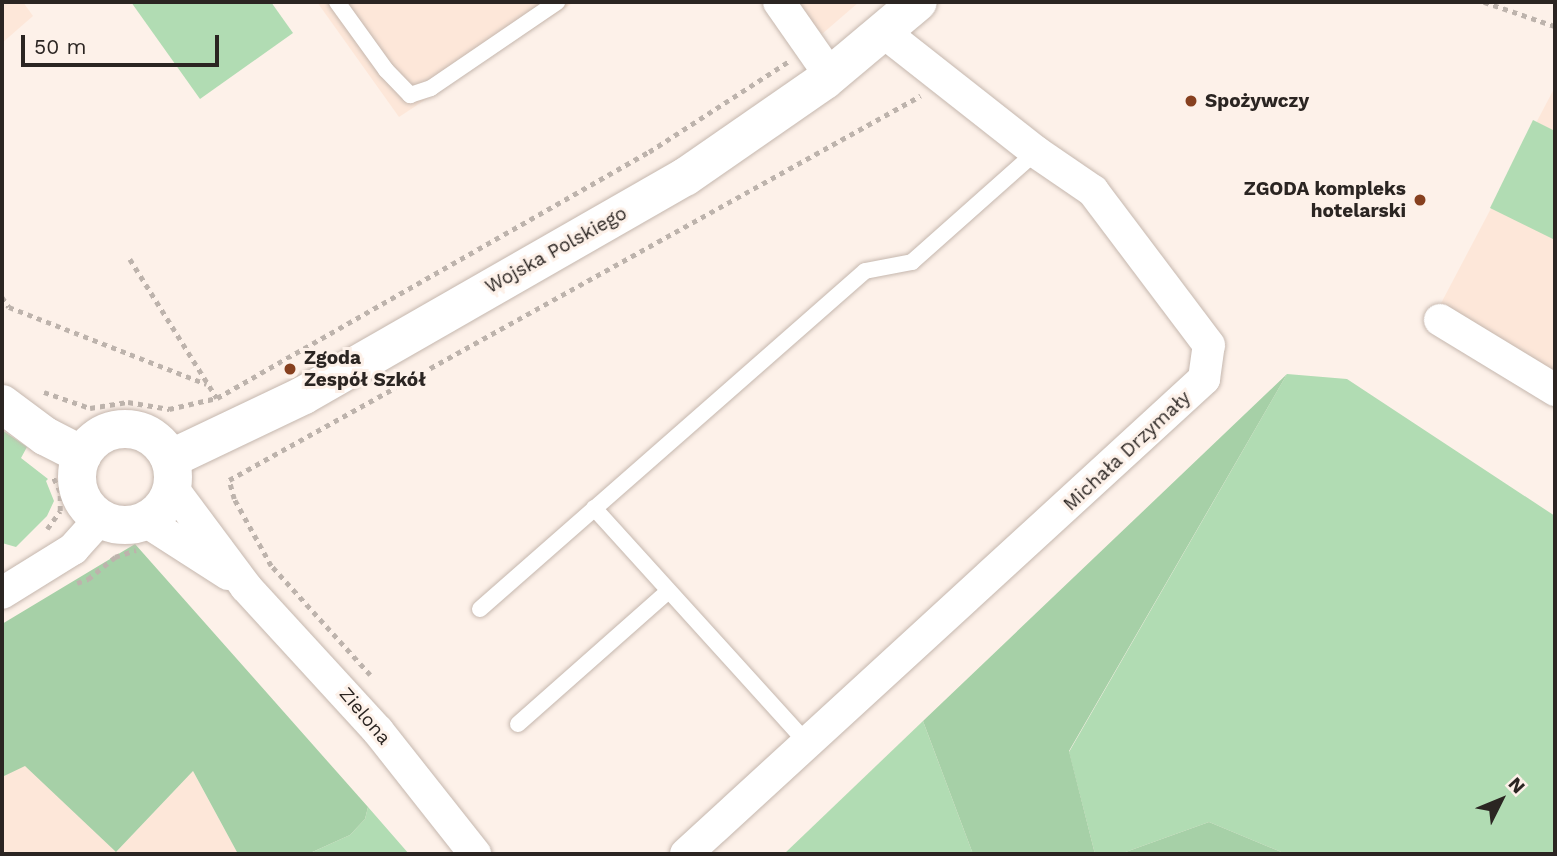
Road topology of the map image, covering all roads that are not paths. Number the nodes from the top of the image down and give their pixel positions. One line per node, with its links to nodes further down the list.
1 (337, 2): 2 (lane)
2 (557, 2)
3 (779, 2): 6 (street)
4 (918, 2): 5 (street, Wojska Polskiego)
5 (882, 31): 6 (street, Wojska Polskiego); 7 (street, Michała Drzymały)
6 (820, 61): 12 (street, Wojska Polskiego)
7 (1036, 152): 13 (lane); 21 (street, Michała Drzymały)
8 (1440, 320): 9 (street)
9 (1555, 390)
10 (18, 396): 11 (street)
11 (82, 455): 12 (street); 14 (street)
12 (172, 474): 15 (street); 16 (street, Zielona)
13 (594, 508): 17 (lane); 19 (lane)
14 (100, 519): 15 (street); 18 (street)
15 (142, 536): 16 (street, Zielona)
16 (246, 587): 22 (street, Zielona)
17 (667, 592): 20 (lane); 21 (lane)
18 (2, 593)
19 (480, 609)
20 (518, 724)
21 (808, 744): 23 (street, Michała Drzymały)
22 (475, 854)
23 (686, 854)

